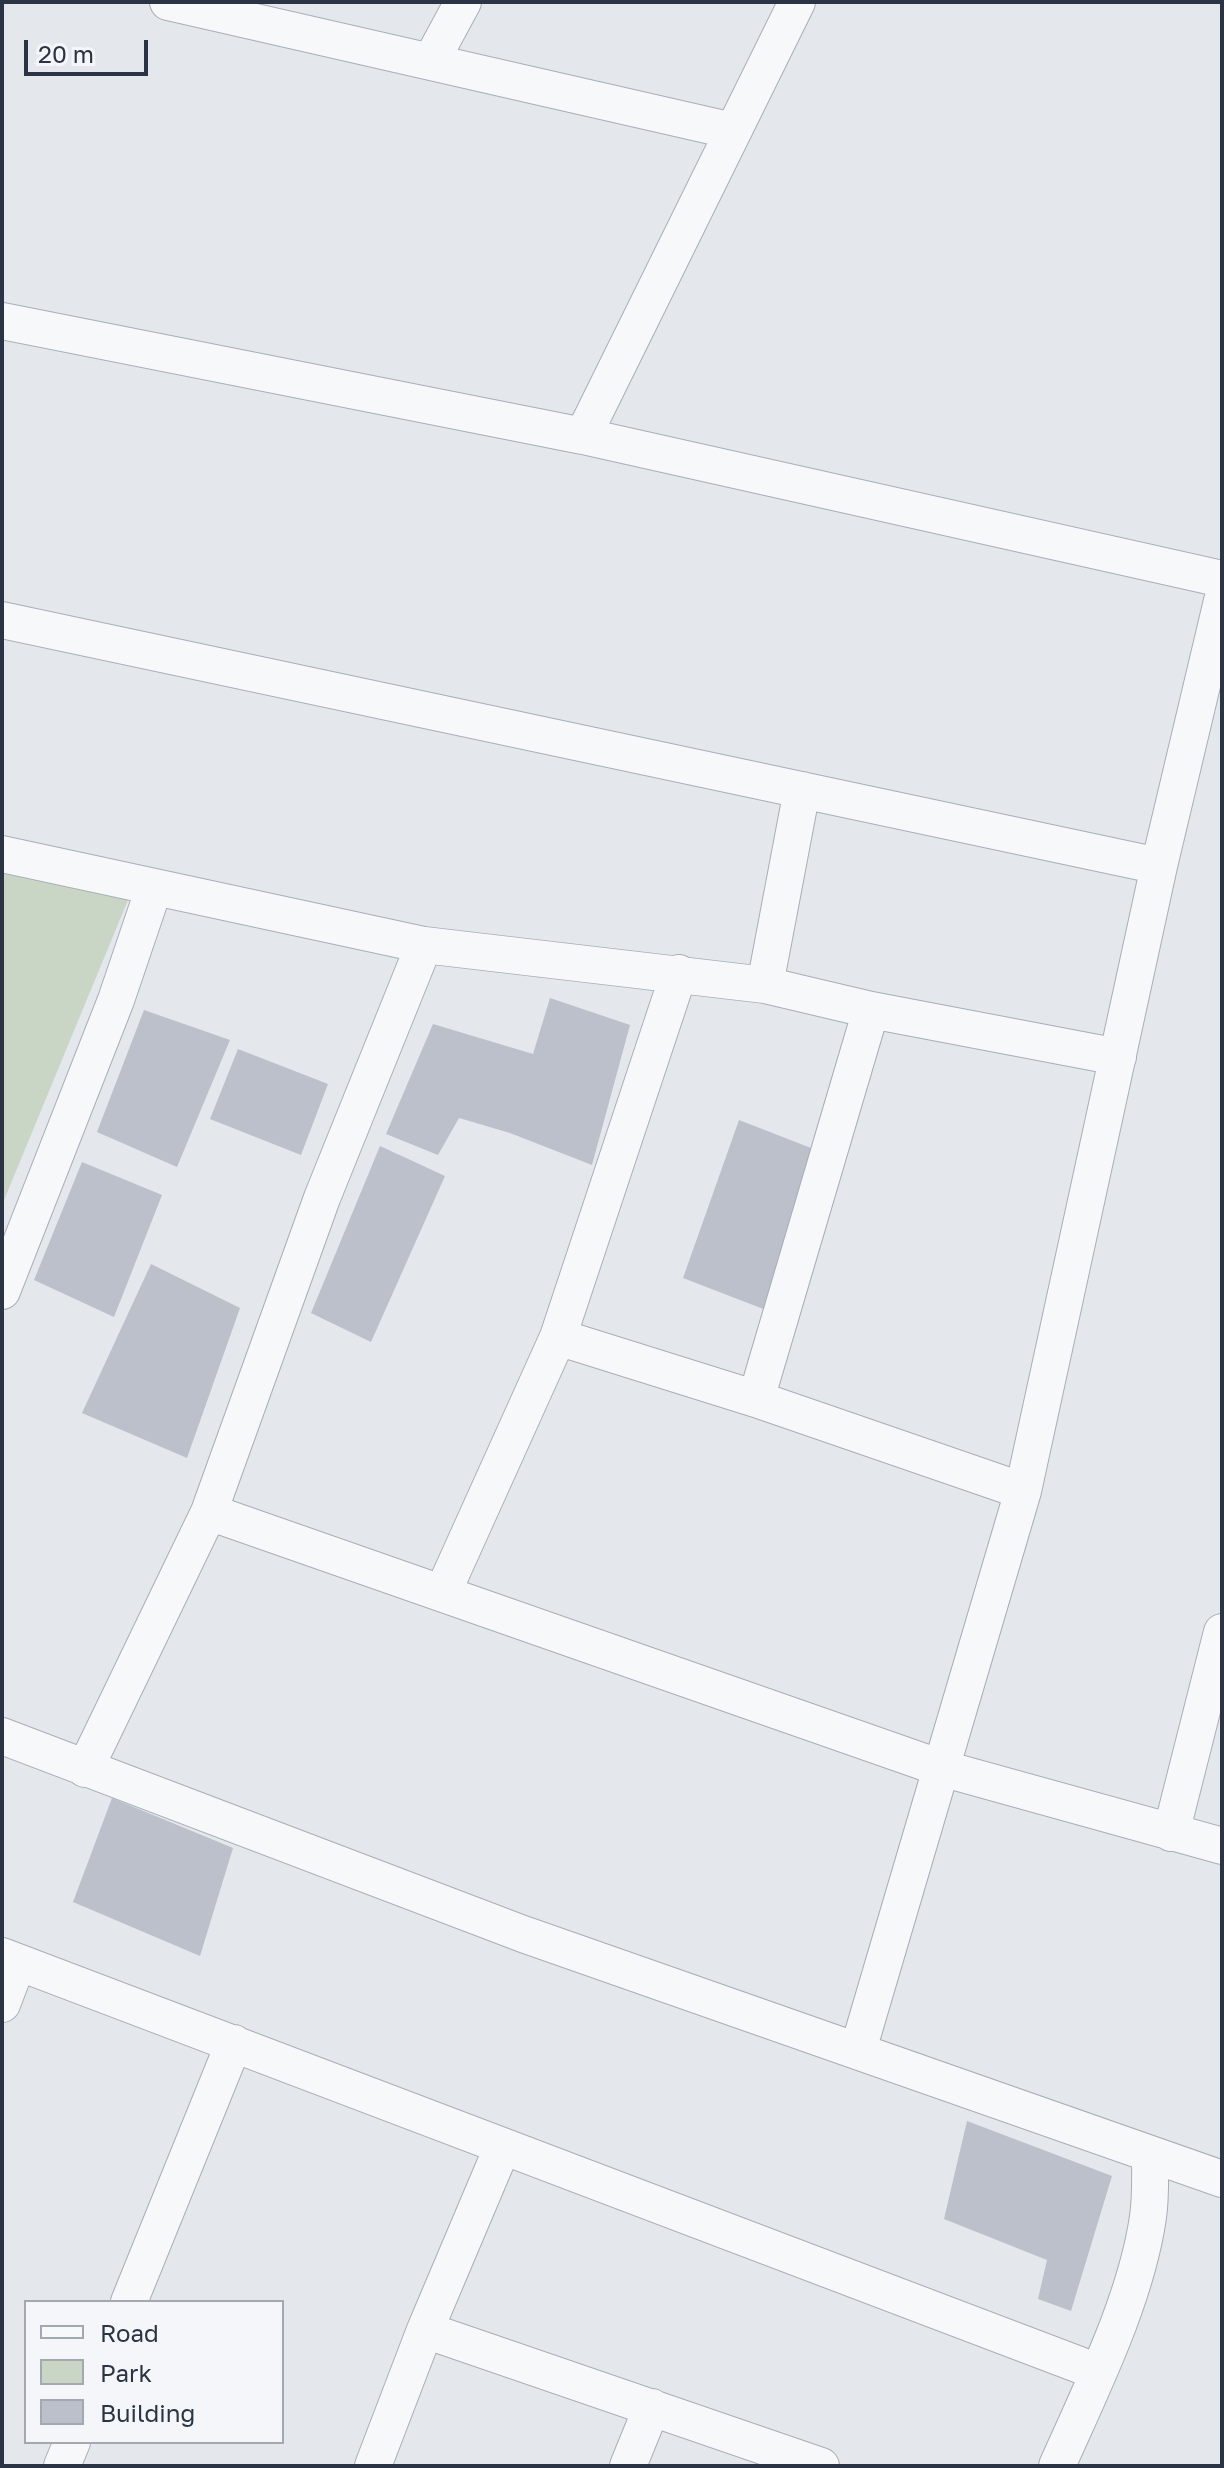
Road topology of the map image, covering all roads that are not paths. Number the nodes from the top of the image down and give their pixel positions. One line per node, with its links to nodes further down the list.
1 (168, 2): 4 (street)
2 (463, 2): 5 (street)
3 (797, 2): 6 (street)
4 (205, 5): 5 (street)
5 (431, 61): 6 (street)
6 (733, 131): 8 (street)
7 (2, 321): 8 (street)
8 (583, 436): 9 (street)
9 (1222, 579)
10 (1222, 601): 14 (street)
11 (2, 620): 12 (street)
12 (802, 790): 14 (street); 18 (street)
13 (2, 854): 15 (street)
14 (1159, 866): 20 (street)
15 (154, 888): 16 (street); 21 (street)
16 (424, 945): 17 (street); 25 (street)
17 (679, 973): 18 (street); 22 (street)
18 (765, 985): 19 (street)
19 (871, 1010): 20 (street); 23 (street)
20 (1118, 1057): 24 (street)
21 (2, 1291)
22 (558, 1337): 23 (street); 26 (street)
23 (756, 1399): 24 (street)
24 (1023, 1491): 29 (street)
25 (209, 1512): 26 (street); 30 (street)
26 (443, 1592): 29 (street)
27 (1222, 1632): 31 (street)
28 (2, 1736): 30 (street)
29 (941, 1768): 31 (street); 36 (street)
30 (85, 1769): 36 (street)
31 (1171, 1833): 32 (street)
32 (1222, 1846)
33 (10, 1959): 34 (street); 35 (street)
34 (2, 2004)
35 (234, 2043): 37 (street); 40 (street)
36 (858, 2050): 38 (street)
37 (502, 2148): 41 (street); 42 (street)
38 (1150, 2155): 39 (street); 42 (street)
39 (1222, 2179)
40 (130, 2300)
41 (425, 2330): 43 (street); 46 (street)
42 (1098, 2372): 49 (street)
43 (652, 2407): 47 (street); 48 (street)
44 (71, 2444): 45 (street)
45 (62, 2466)
46 (373, 2466)
47 (628, 2466)
48 (821, 2466)
49 (1057, 2466)

